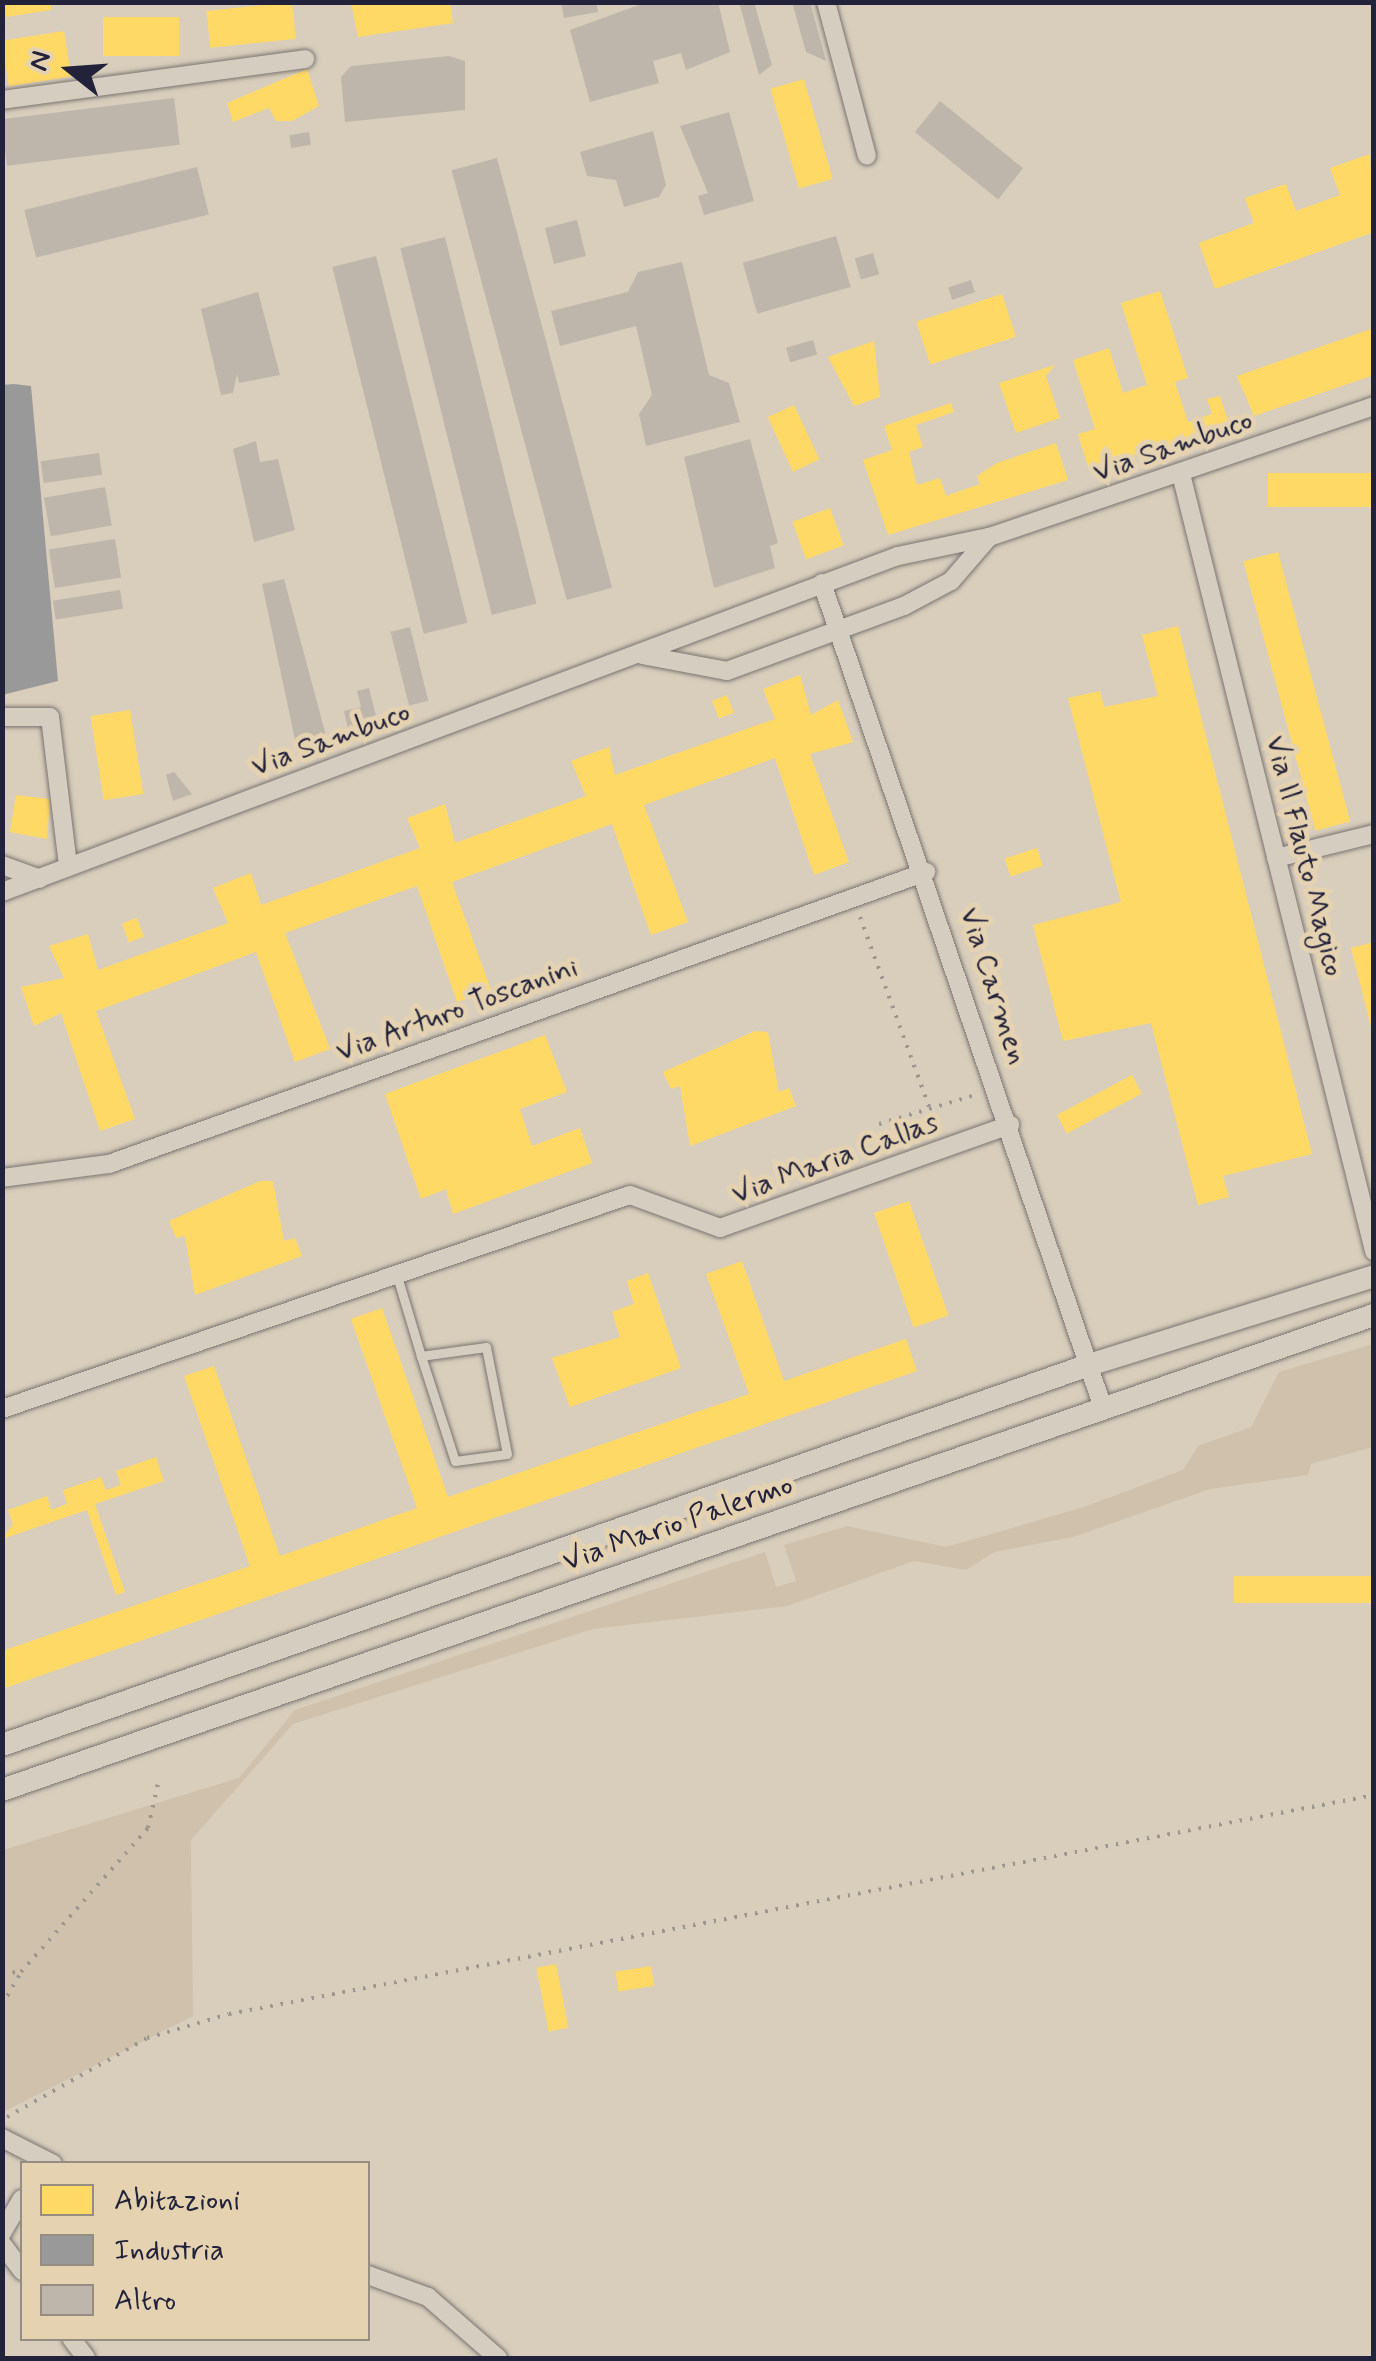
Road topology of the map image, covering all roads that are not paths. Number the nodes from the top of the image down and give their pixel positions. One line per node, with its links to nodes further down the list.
1 (826, 2): 4 (street)
2 (305, 58): 3 (street)
3 (2, 100)
4 (867, 156)
5 (1374, 406): 6 (street, Via Sambuco)
6 (1181, 474): 7 (street, Via Sambuco); 13 (street, Via Il Flauto Magico)
7 (989, 537): 8 (street, Via Sambuco); 9 (street)
8 (822, 583): 9 (street, Via Carmen); 10 (street, Via Sambuco)
9 (838, 630): 10 (street); 16 (street, Via Carmen)
10 (642, 655): 15 (street, Via Sambuco)
11 (2, 718): 15 (street)
12 (1374, 834): 13 (street)
13 (1276, 858): 21 (street, Via Il Flauto Magico)
14 (2, 865): 17 (street)
15 (68, 866): 17 (street, Via Sambuco)
16 (926, 872): 19 (street, Via Carmen); 20 (street, Via Arturo Toscanini)
17 (40, 878): 18 (street, Via Sambuco)
18 (2, 892)
19 (1010, 1125): 22 (street, Via Maria Callas); 26 (street, Via Carmen)
20 (2, 1178)
21 (1374, 1251)
22 (397, 1276): 25 (lane); 28 (street, Via Maria Callas)
23 (1374, 1276): 26 (street, Via Mario Palermo)
24 (1374, 1315): 27 (street, Via Mario Palermo)
25 (421, 1356): 25 (lane)
26 (1089, 1365): 27 (street, Via Carmen); 29 (street, Via Mario Palermo)
27 (1104, 1408): 30 (street, Via Mario Palermo)
28 (2, 1409)
29 (2, 1745)
30 (2, 1790)
31 (2, 2138): 32 (street)
32 (46, 2161)
33 (20, 2202): 34 (street)
34 (2, 2233)
35 (2, 2244): 36 (street)
36 (20, 2268)
37 (370, 2276): 38 (street)
38 (498, 2358)

